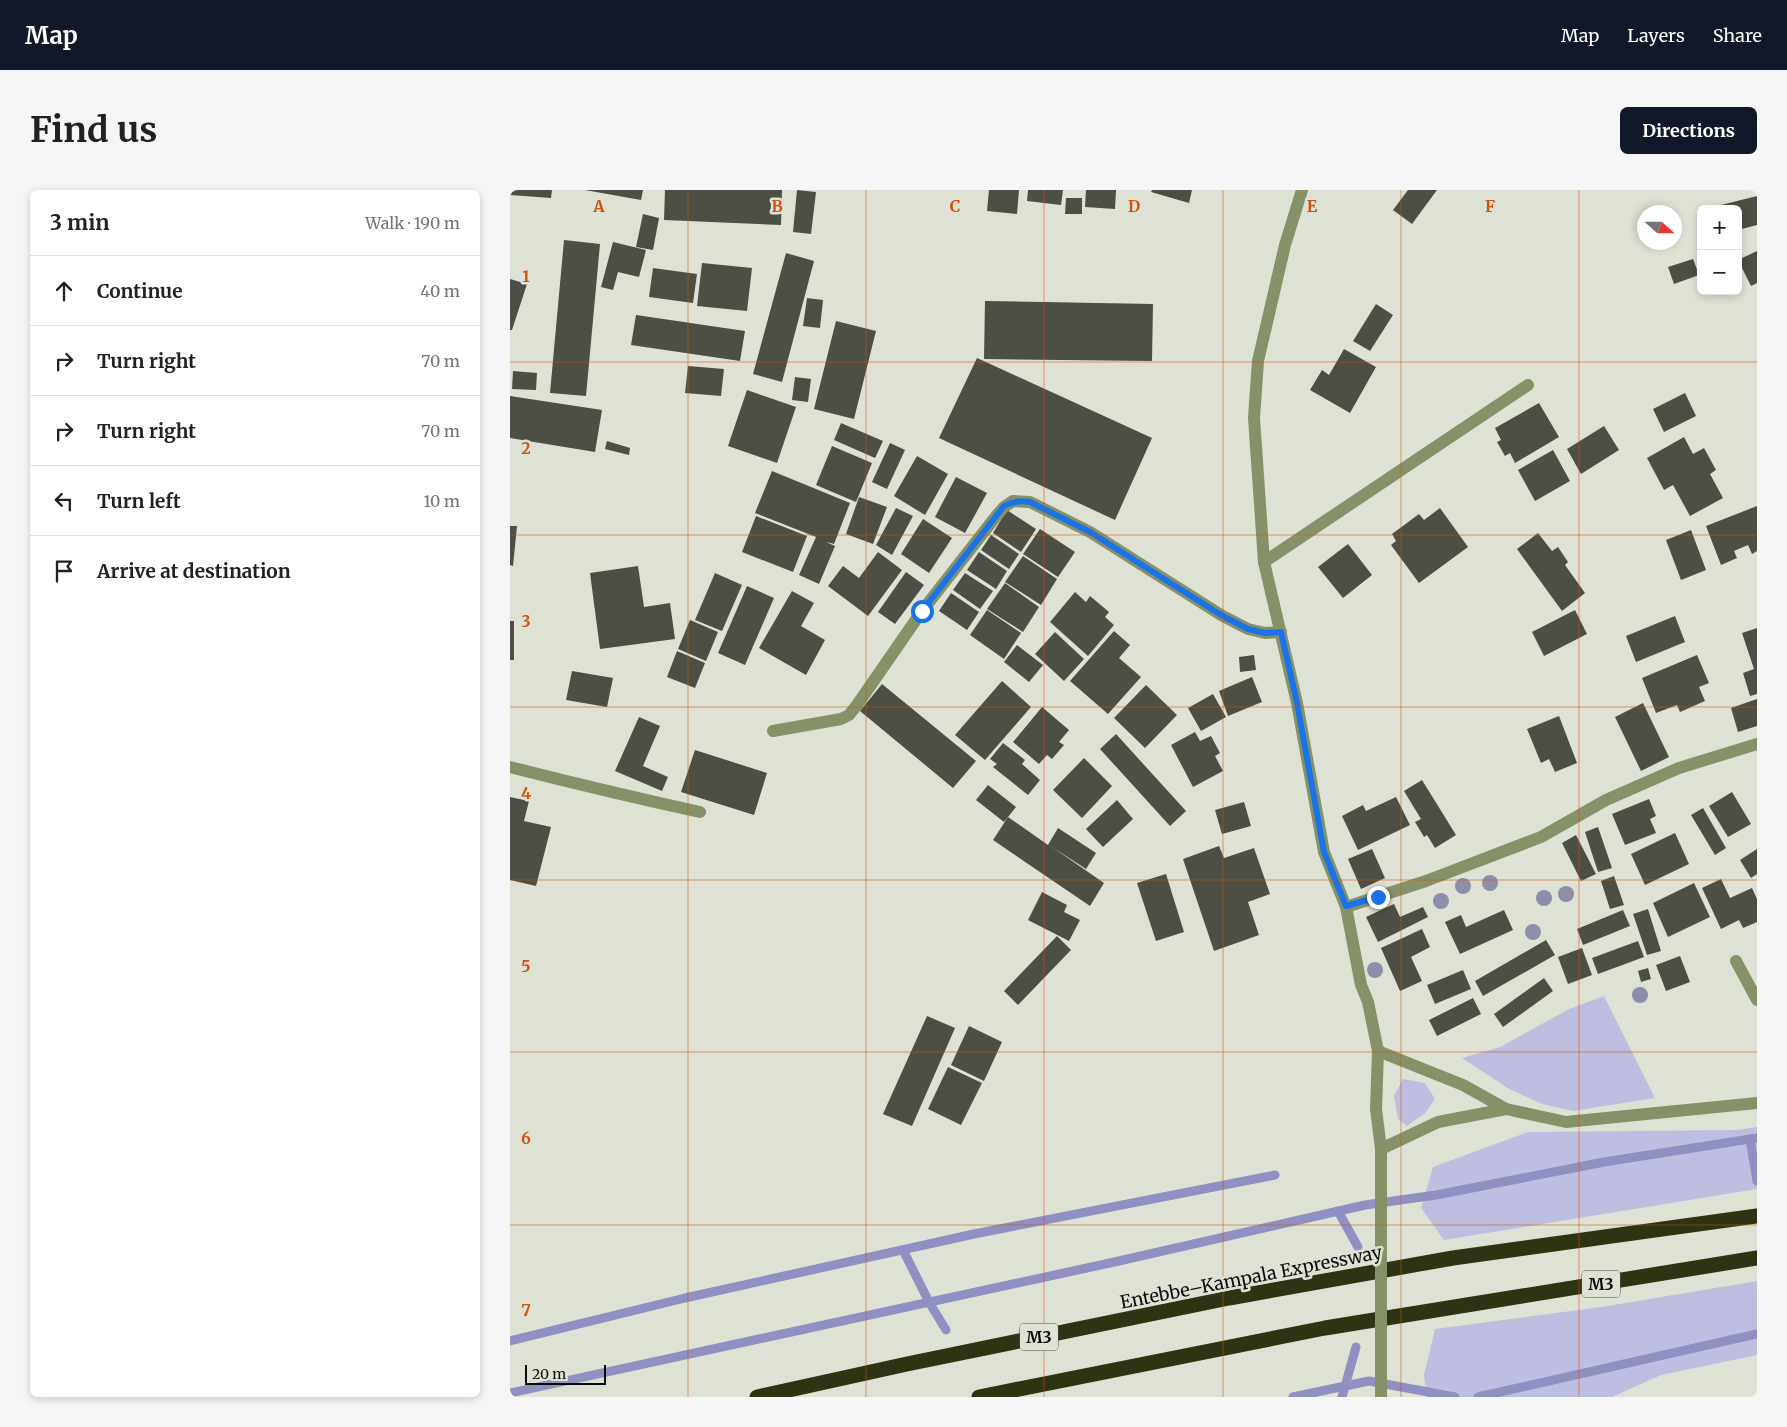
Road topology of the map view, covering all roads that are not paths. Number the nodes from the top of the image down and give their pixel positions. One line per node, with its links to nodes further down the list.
1 (1302, 190): 3 (street)
2 (1528, 385): 3 (street)
3 (1264, 562): 4 (street)
4 (1281, 632): 5 (street); 9 (street)
5 (773, 731)
6 (1757, 744): 9 (street)
7 (510, 767): 8 (street)
8 (700, 812)
9 (1346, 906): 12 (street)
10 (1736, 961): 11 (street)
11 (1757, 1000)
12 (1378, 1051): 14 (street); 15 (street)
13 (1757, 1103): 14 (street)
14 (1506, 1109): 15 (street)
15 (1381, 1149): 20 (street, bridge)
16 (1757, 1216): 18 (highway, Entebbe–Kampala Expressway / M3)
17 (1757, 1258): 19 (highway, M3)
18 (757, 1397)
19 (979, 1397)
20 (1381, 1397)

